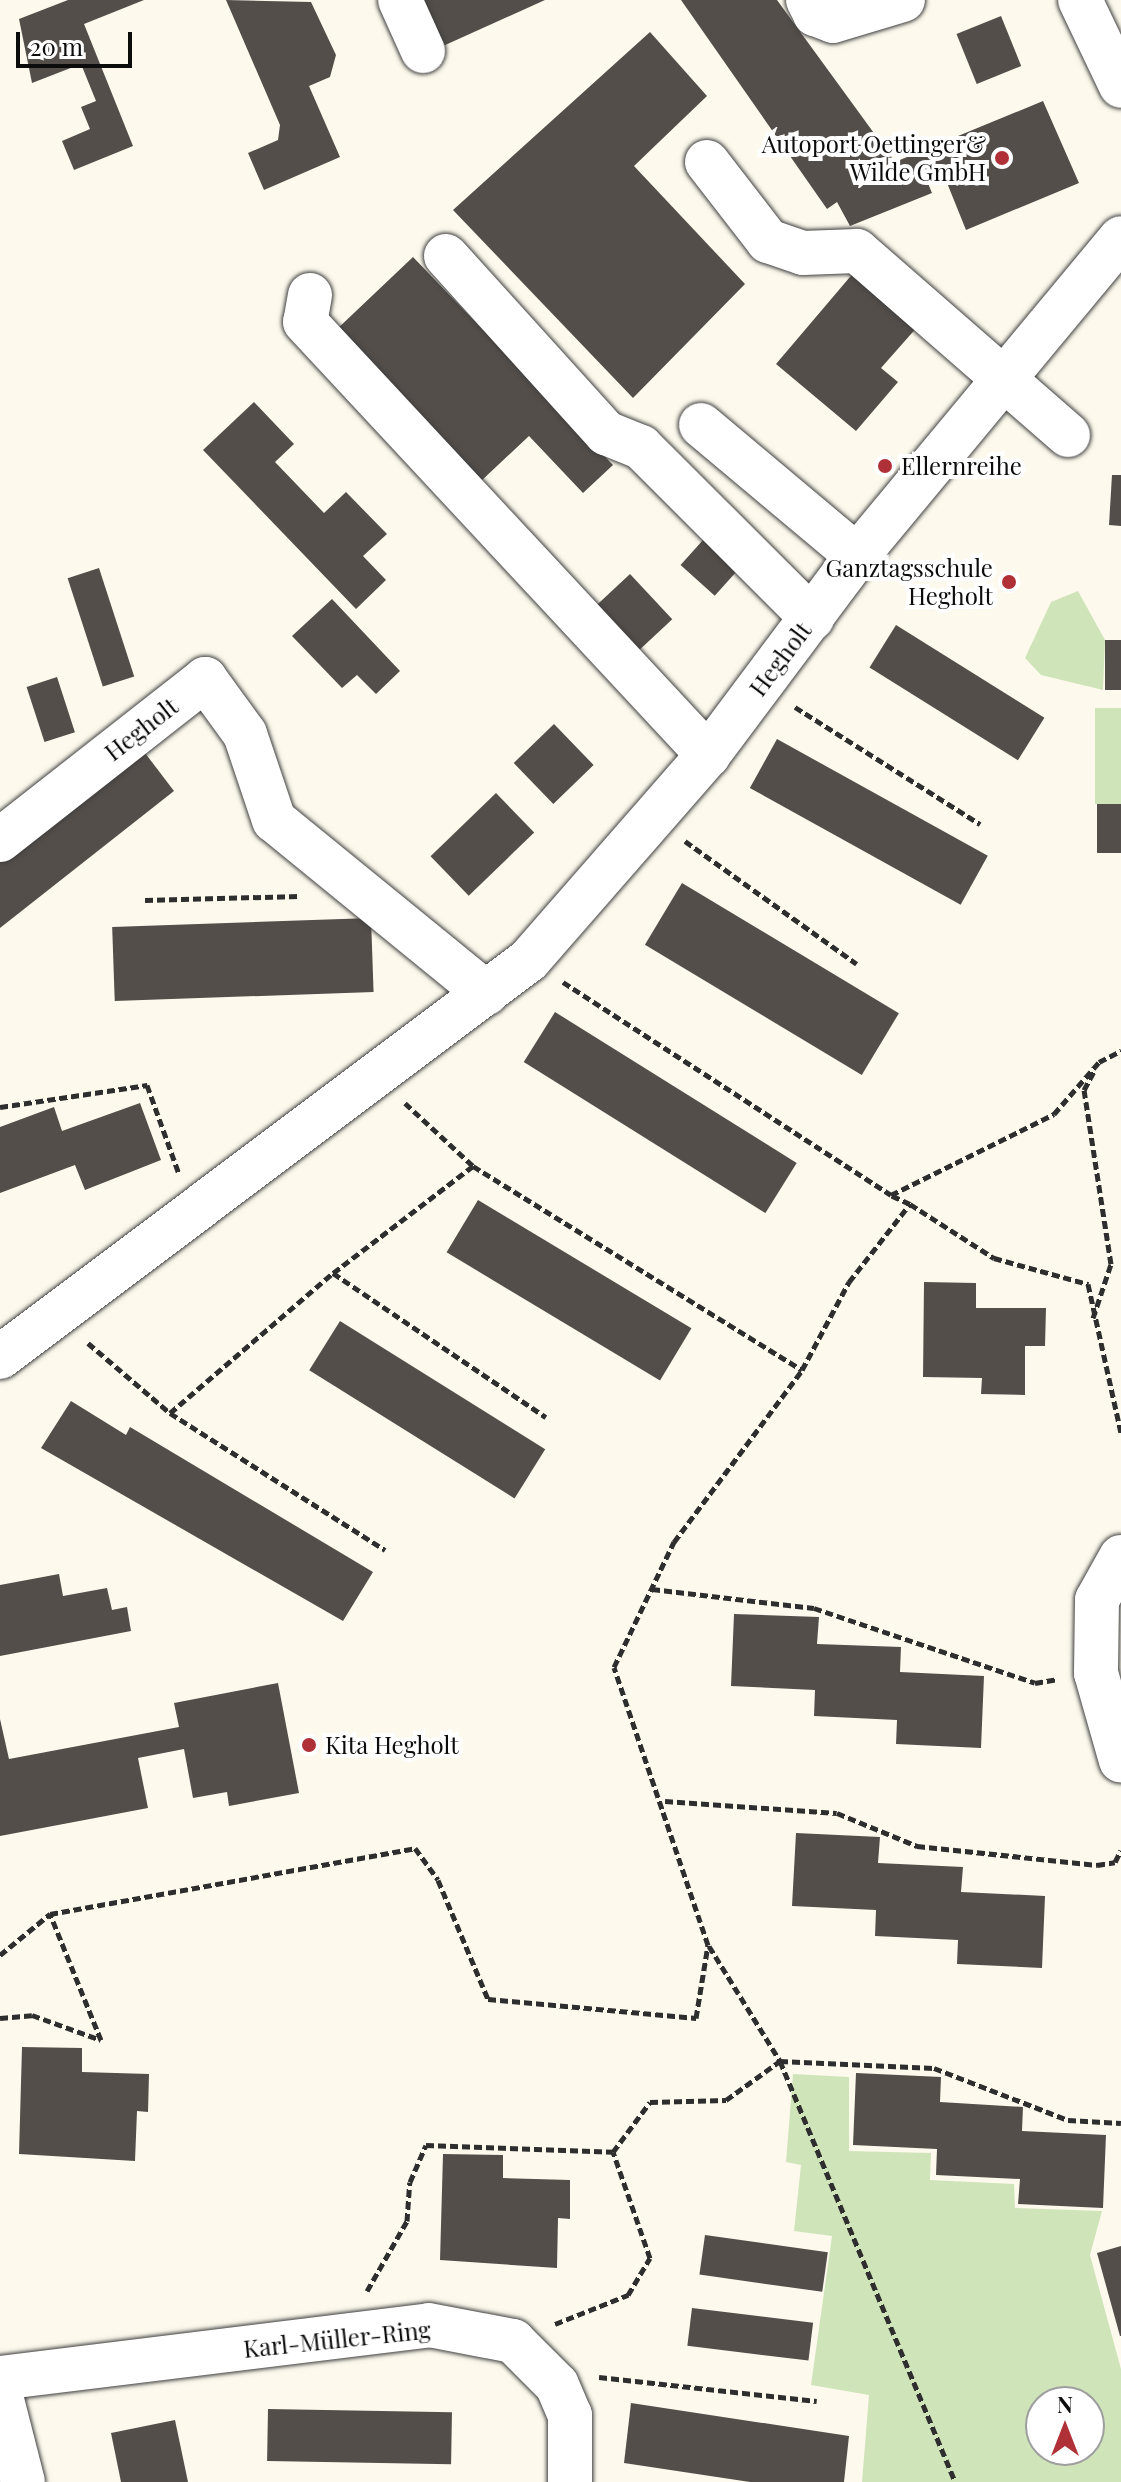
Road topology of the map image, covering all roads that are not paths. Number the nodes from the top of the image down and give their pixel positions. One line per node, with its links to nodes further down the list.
1 (400, 0): 5 (street)
2 (808, 0): 3 (street)
3 (903, 0)
4 (1080, 0): 6 (street)
5 (423, 51)
6 (1121, 86)
7 (707, 162): 11 (street)
8 (1121, 238): 11 (street, Hegholt)
9 (446, 256): 15 (street)
10 (310, 295): 16 (street)
11 (1004, 377): 13 (street); 14 (street, Hegholt)
12 (701, 425): 14 (street)
13 (1068, 435)
14 (857, 556): 15 (street, Hegholt)
15 (812, 618): 16 (street, Hegholt)
16 (708, 755): 18 (street, Hegholt)
17 (0, 840): 18 (street, Hegholt)
18 (486, 993): 19 (street, Hegholt)
19 (0, 1357)
20 (1121, 1557): 21 (street)
21 (1121, 1761)
22 (0, 2378): 25 (street, Karl-Müller-Ring)
23 (0, 2392): 24 (street)
24 (23, 2482)
25 (570, 2482)

